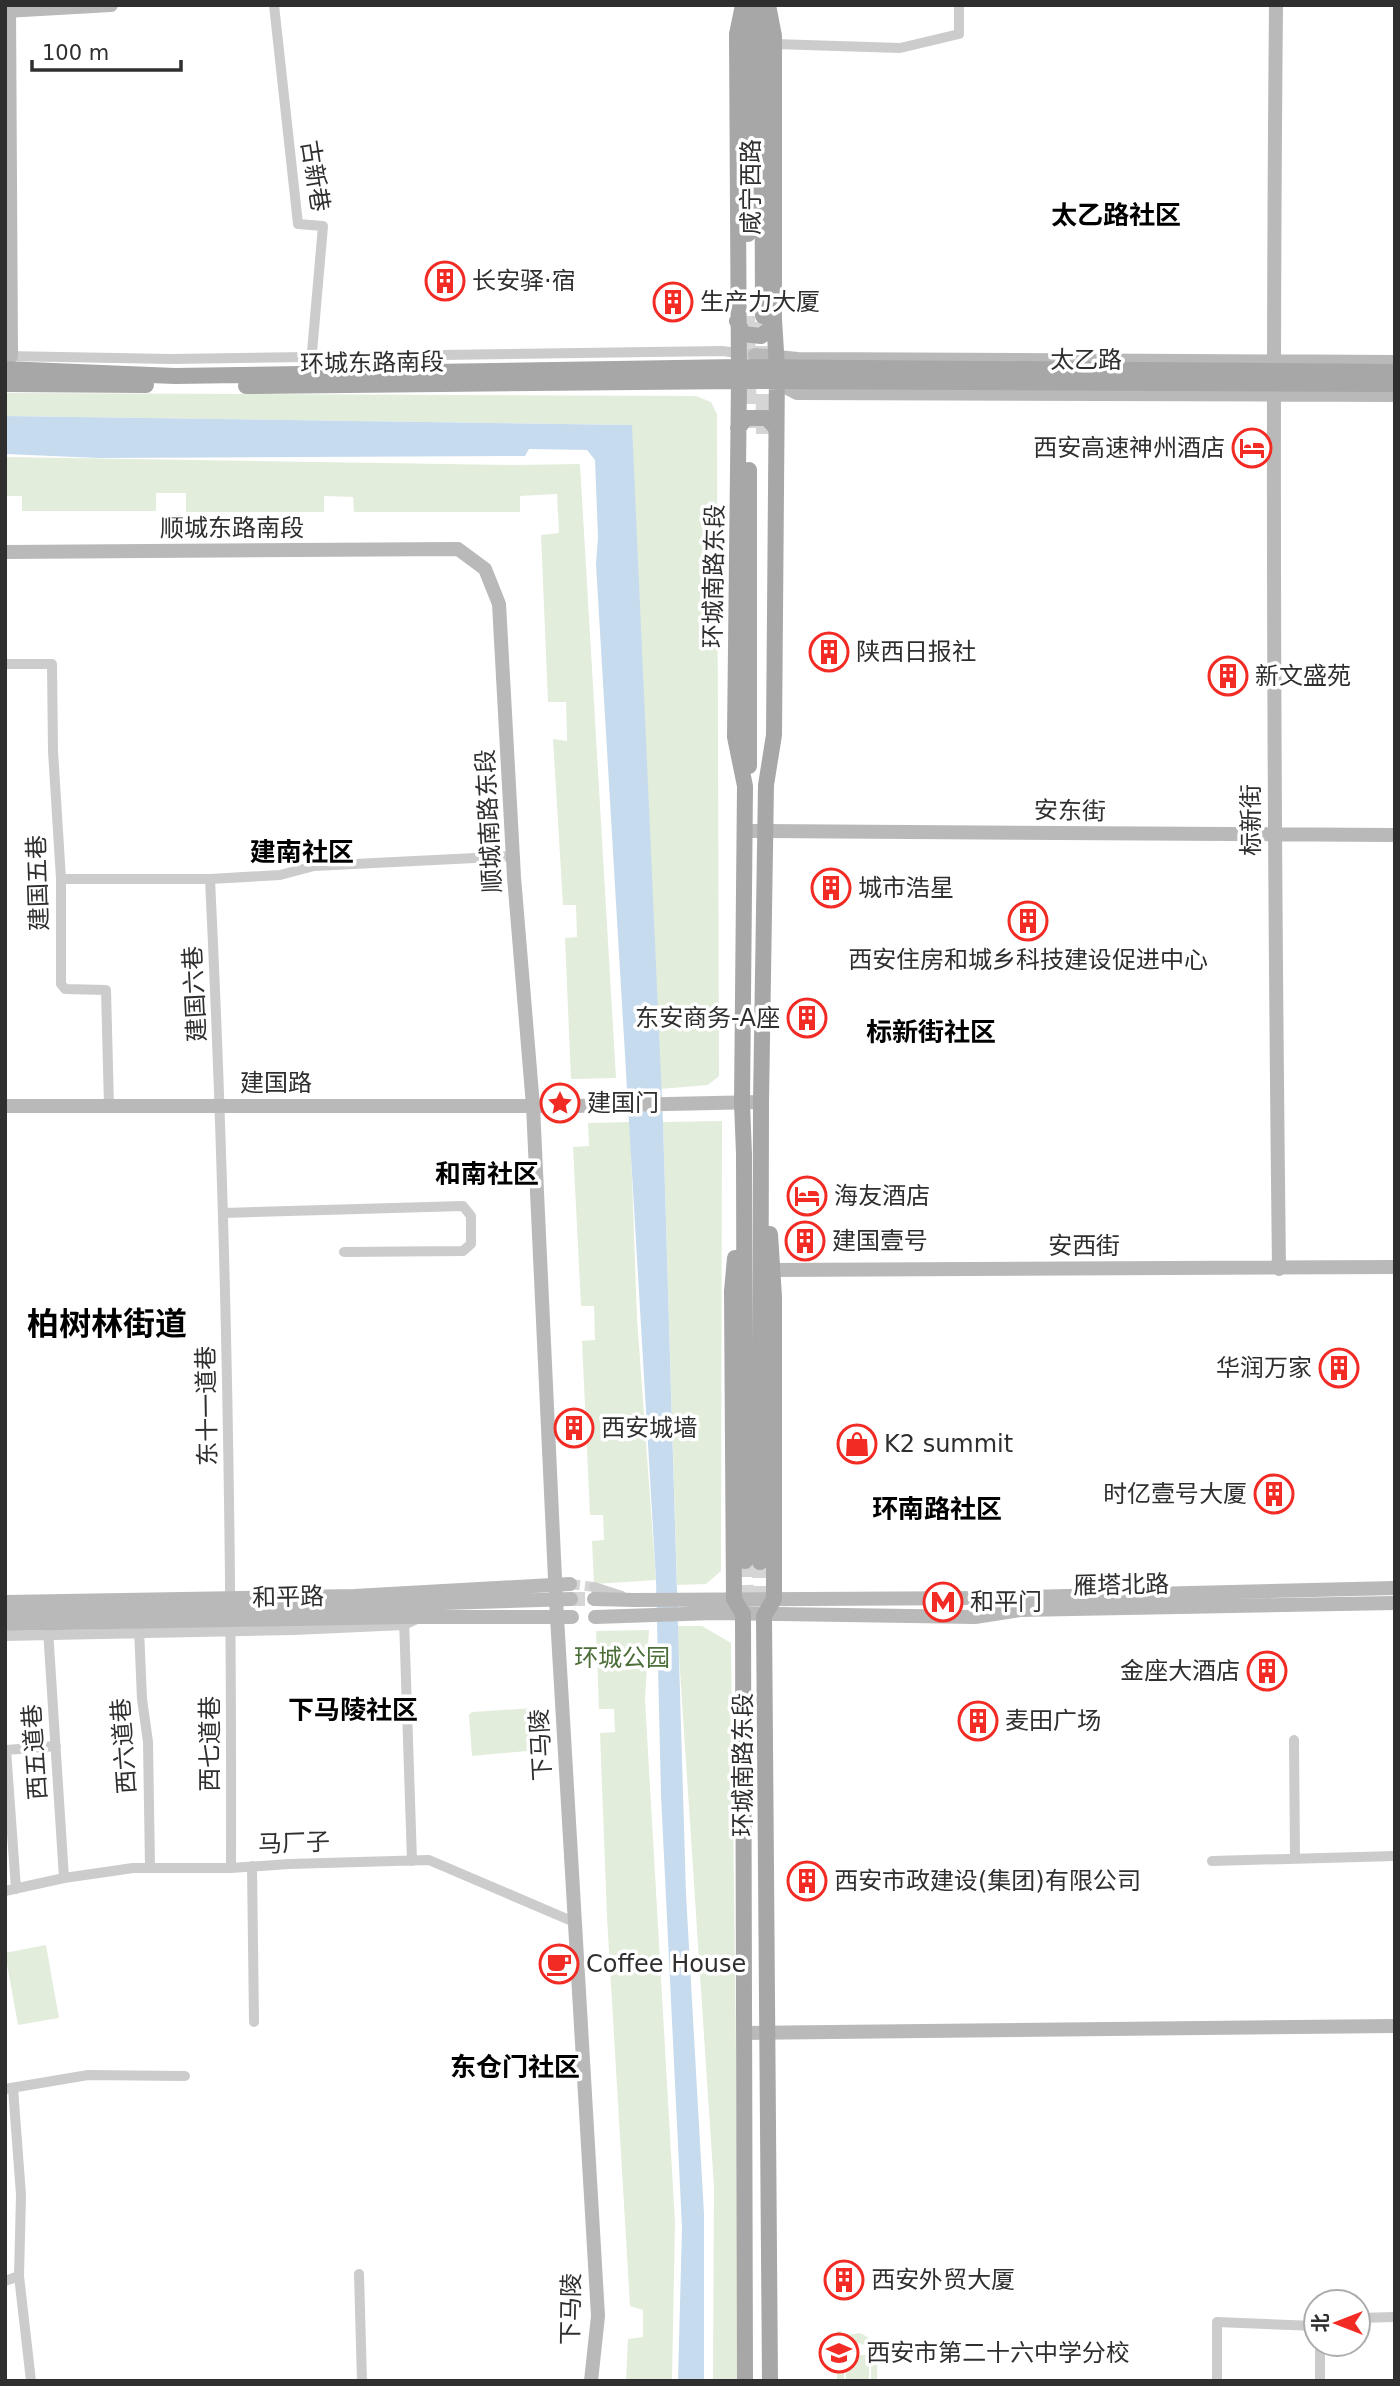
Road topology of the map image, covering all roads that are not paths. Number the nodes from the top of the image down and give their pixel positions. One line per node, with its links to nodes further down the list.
1 (109, 5): 10 (street)
2 (274, 5): 14 (street, 古新巷)
3 (741, 5): 12 (main road, 咸宁西路)
4 (750, 5): 12 (main road, 咸宁西路)
5 (762, 5): 12 (main road, 咸宁西路)
6 (768, 5): 11 (main road, 咸宁西路)
7 (774, 5): 11 (street)
8 (959, 5): 11 (street)
9 (1276, 5): 21 (street, 标新街)
10 (8, 9): 18 (street)
11 (774, 40): 12 (main road, 咸宁西路)
12 (756, 318): 16 (main road, 咸宁西路); 17 (main road, 咸宁西路)
13 (755, 355): 16 (street); 17 (street)
14 (311, 356): 16 (street); 18 (street); 20 (street, 古新巷)
15 (1395, 362): 21 (street)
16 (738, 367): 17 (main road, 太乙路); 18 (main road, 环城东路南段); 20 (main road, 环城东路南段); 24 (main road, 环城南路东段)
17 (777, 369): 21 (main road, 太乙路); 21 (street); 24 (main road, 环城南路东段)
18 (7, 372): 20 (main road, 环城东路南段)
19 (1395, 372): 21 (main road, 太乙路)
20 (310, 375)
21 (1273, 378): 22 (main road, 太乙路); 23 (street); 31 (street, 标新街)
22 (1395, 384)
23 (1395, 394)
24 (757, 431): 28 (main road, 环城南路东段); 29 (main road, 环城南路东段)
25 (458, 549): 26 (street, 顺城东路南段); 32 (street, 顺城南路东段)
26 (5, 552)
27 (5, 664): 33 (street, 建国五巷)
28 (744, 831): 29 (street, 安东街); 36 (main road, 环城南路东段)
29 (765, 831): 31 (street, 安东街); 35 (main road, 环城南路东段)
30 (1395, 835): 31 (street, 安东街)
31 (1273, 836): 47 (street, 标新街)
32 (513, 856): 34 (street); 40 (street, 顺城南路东段)
33 (61, 879): 34 (street); 38 (street, 建国五巷)
34 (210, 879): 39 (street, 建国六巷)
35 (761, 1102): 36 (street); 42 (main road, 环城南路东段)
36 (742, 1103): 41 (street); 43 (main road, 环城南路东段)
37 (5, 1106): 38 (street, 建国路)
38 (109, 1106): 39 (street, 建国路)
39 (221, 1106): 40 (street, 建国路); 44 (street, 东十一道巷)
40 (540, 1106): 49 (street, 下马陵)
41 (573, 1106)
42 (761, 1151): 43 (main road, 环城南路东段); 48 (main road, 环城南路东段)
43 (744, 1154): 52 (main road, 环城南路东段)
44 (223, 1213): 45 (street); 60 (street, 东十一道巷)
45 (344, 1252)
46 (1395, 1267): 47 (street, 安西街)
47 (1279, 1269): 48 (street, 安西街)
48 (774, 1270): 53 (main road, 环城南路东段)
49 (562, 1584): 54 (street, 下马陵); 60 (street)
50 (1395, 1588): 53 (street, 雁塔北路)
51 (594, 1593): 57 (street)
52 (734, 1599): 53 (street, 雁塔北路); 57 (street, 雁塔北路); 59 (main road)
53 (774, 1599): 61 (main road)
54 (563, 1600): 60 (street, 和平路); 62 (street, 下马陵)
55 (5, 1602): 60 (street)
56 (1395, 1603): 61 (street, 雁塔北路)
57 (713, 1606): 59 (street); 63 (street)
58 (5, 1612): 60 (street, 和平路)
59 (743, 1614): 61 (street); 84 (main road, 环城南路东段)
60 (232, 1615): 64 (street, 和平路); 66 (street, 和平路); 78 (street, 西七道巷)
61 (764, 1616): 85 (main road, 环城南路东段)
62 (564, 1617): 64 (street, 和平路); 81 (street, 下马陵)
63 (595, 1617)
64 (404, 1621): 74 (street)
65 (5, 1624): 67 (street, 和平路)
66 (139, 1627): 67 (street, 和平路); 77 (street, 西六道巷)
67 (48, 1629): 68 (street); 70 (street, 西五道巷)
68 (5, 1636)
69 (1294, 1740): 73 (street)
70 (56, 1746): 71 (street); 79 (street, 西五道巷)
71 (6, 1750): 80 (street)
72 (1395, 1856): 73 (street)
73 (1295, 1857): 75 (street)
74 (412, 1861): 76 (street, 马厂子); 81 (street, 马厂子)
75 (1212, 1861)
76 (252, 1866): 78 (street, 马厂子); 82 (street)
77 (150, 1867): 78 (street, 马厂子); 79 (street, 马厂子)
78 (231, 1868)
79 (64, 1878): 80 (street, 马厂子)
80 (10, 1890)
81 (574, 1922): 97 (street, 下马陵)
82 (254, 2022)
83 (1395, 2026): 85 (street)
84 (744, 2033): 85 (street); 98 (main road, 环城南路东段)
85 (768, 2034): 99 (main road, 环城南路东段)
86 (185, 2076): 87 (street)
87 (9, 2088): 89 (street)
88 (359, 2274): 96 (street)
89 (19, 2276): 90 (street); 95 (street)
90 (5, 2281)
91 (1372, 2318): 92 (street)
92 (1395, 2318)
93 (1302, 2325): 100 (street)
94 (1320, 2358): 101 (street)
95 (30, 2381)
96 (362, 2381)
97 (591, 2381)
98 (745, 2381)
99 (771, 2381)
100 (1217, 2381)
101 (1320, 2381)

